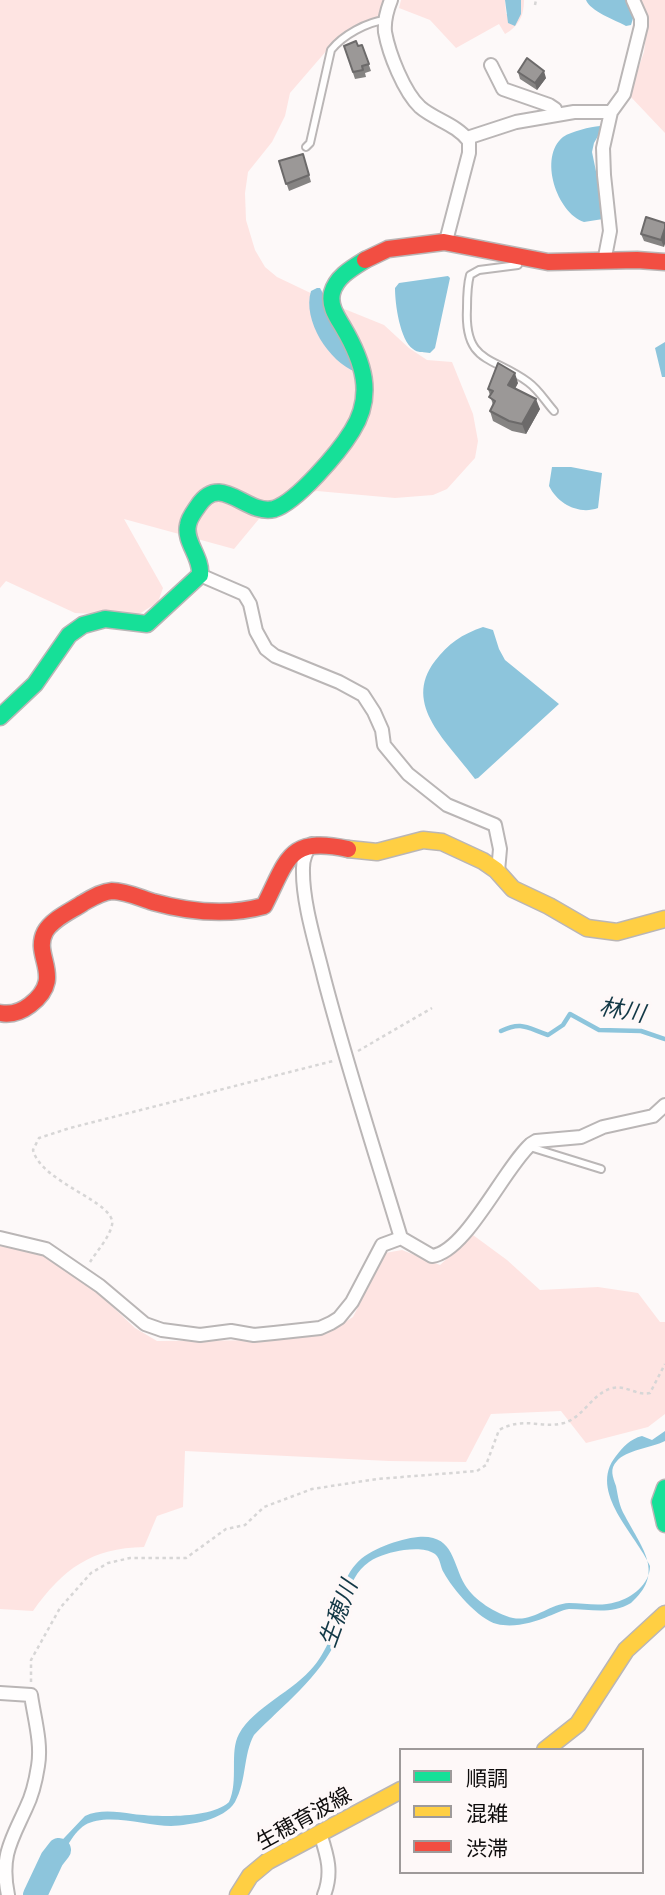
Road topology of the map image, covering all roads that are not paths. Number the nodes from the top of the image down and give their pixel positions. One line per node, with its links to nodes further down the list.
1 (391, 0): 3 (street)
2 (633, 0): 5 (street)
3 (385, 20): 7 (street); 8 (lane)
4 (491, 65): 6 (street)
5 (611, 112): 6 (street); 11 (street)
6 (557, 115): 7 (street)
7 (467, 138): 9 (street)
8 (306, 147)
9 (446, 241): 10 (street); 14 (street)
10 (537, 260): 11 (street); 13 (lane)
11 (604, 262): 12 (street)
12 (665, 262)
13 (554, 411)
14 (200, 575): 15 (street); 17 (street)
15 (0, 717)
16 (312, 844): 17 (street); 19 (street); 24 (street)
17 (498, 871): 18 (street)
18 (665, 919)
19 (0, 1013)
20 (665, 1105): 21 (street)
21 (528, 1146): 22 (lane); 24 (street)
22 (601, 1169)
23 (0, 1238): 24 (street)
24 (401, 1238)
25 (665, 1488): 26 (street)
26 (665, 1524)
27 (665, 1614): 29 (street)
28 (0, 1693): 33 (street)
29 (548, 1748)
30 (399, 1791): 31 (street, 生穂育波線)
31 (320, 1833): 32 (street, 生穂育波線); 34 (street)
32 (240, 1894)
33 (8, 1895)
34 (324, 1895)

